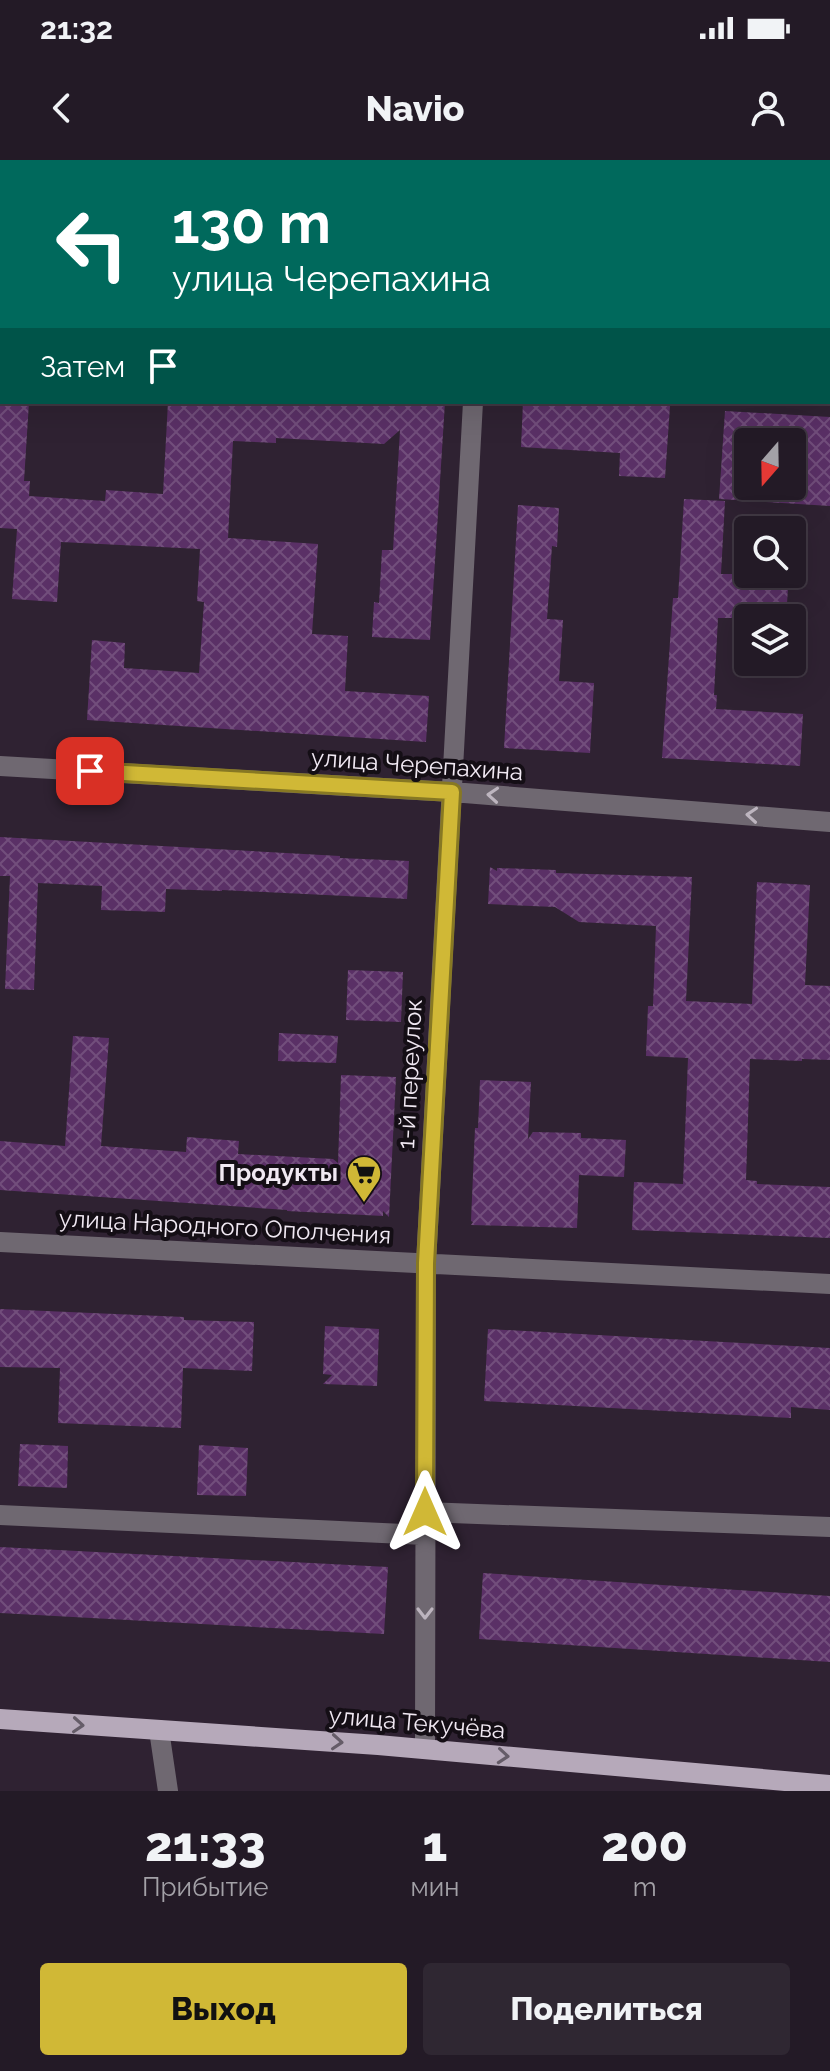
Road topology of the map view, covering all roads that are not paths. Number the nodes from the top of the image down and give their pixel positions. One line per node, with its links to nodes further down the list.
1 (473, 404): 3 (street, 1-й переулок)
2 (0, 766): 3 (street, улица Черепахина)
3 (452, 792): 4 (street, улица Черепахина, one-way to 3); 6 (street, 1-й переулок)
4 (830, 822)
5 (0, 1242): 6 (street, улица Народного Ополчения)
6 (426, 1263): 7 (street, улица Народного Ополчения); 8 (street, 1-й переулок)
7 (830, 1284)
8 (425, 1512): 10 (street); 11 (street, 1-й переулок)
9 (0, 1515): 11 (street)
10 (830, 1527)
11 (425, 1535): 14 (street, 1-й переулок, one-way to 14)
12 (0, 1719): 13 (main road, улица Текучёва, one-way to 13)
13 (159, 1730): 14 (main road, улица Текучёва, one-way to 14); 16 (street)
14 (425, 1749): 15 (main road, улица Текучёва, one-way to 15)
15 (830, 1785)
16 (168, 1791)

